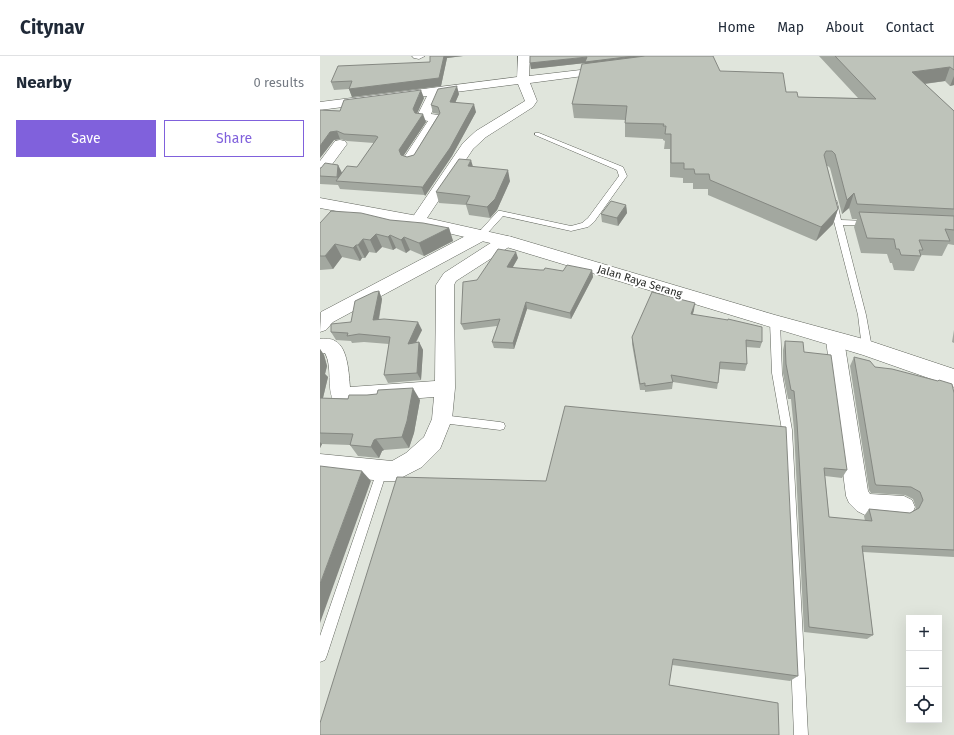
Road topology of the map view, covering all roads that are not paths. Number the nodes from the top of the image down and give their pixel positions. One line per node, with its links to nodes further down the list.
1 (524, 56): 3 (street)
2 (620, 68): 3 (street)
3 (523, 82): 4 (street); 12 (street)
4 (435, 91): 5 (street); 8 (street)
5 (320, 106)
6 (537, 134): 15 (lane)
7 (340, 144): 9 (street)
8 (410, 159)
9 (320, 171)
10 (831, 192): 13 (lane)
11 (320, 203): 12 (highway, Jalan Raya Serang)
12 (418, 221): 15 (highway, Jalan Raya Serang)
13 (838, 222): 14 (lane); 21 (lane)
14 (877, 224)
15 (482, 235): 16 (highway, Jalan Raya Serang); 18 (street)
16 (506, 241): 17 (highway, Jalan Raya Serang); 23 (street)
17 (775, 322): 19 (highway, Jalan Raya Serang); 30 (lane)
18 (320, 325)
19 (835, 340): 21 (highway, Jalan Raya Serang); 28 (street)
20 (320, 346): 23 (street)
21 (867, 348): 22 (highway, Jalan Raya Serang)
22 (954, 378)
23 (445, 388): 24 (street)
24 (442, 419): 25 (lane); 27 (street)
25 (500, 426)
26 (320, 464): 27 (street)
27 (382, 471): 29 (lane)
28 (904, 507)
29 (320, 655)
30 (801, 735)

